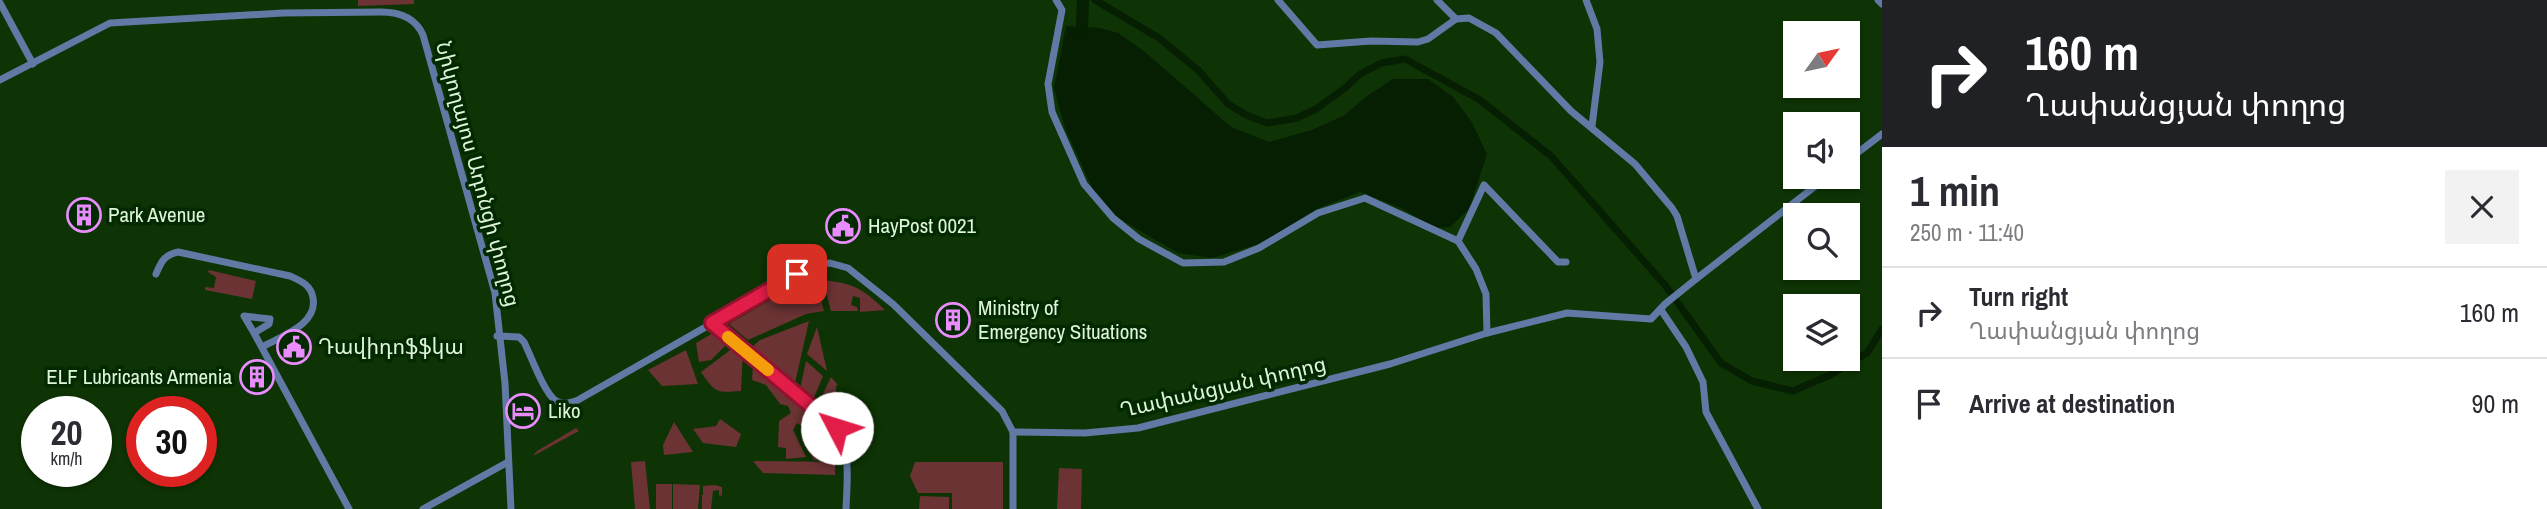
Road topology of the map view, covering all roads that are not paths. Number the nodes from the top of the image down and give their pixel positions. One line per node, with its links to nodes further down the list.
1 (1056, 0): 15 (street)
2 (1278, 0): 8 (street)
3 (1437, 0): 8 (street)
4 (1586, 0): 11 (street)
5 (1878, 0): 7 (street)
6 (0, 3): 9 (street)
7 (1882, 4)
8 (1456, 19): 11 (street)
9 (33, 64): 10 (street); 23 (street, Նիկողայոս Ադոնցի փողոց)
10 (0, 82)
11 (1592, 126): 18 (street)
12 (1882, 134): 13 (street)
13 (1860, 151)
14 (1812, 189): 18 (street)
15 (1458, 241): 16 (street); 22 (street)
16 (1566, 262)
17 (156, 274): 24 (street)
18 (1696, 279): 19 (street)
19 (1663, 307): 22 (street, Ղափանցյան փողոց); 33 (street)
20 (712, 323): 23 (street); 25 (street); 31 (street)
21 (254, 333): 24 (street)
22 (1487, 333): 25 (street, Ղափանցյան փողոց)
23 (499, 336): 26 (street, Նիկողայոս Ադոնցի փողոց)
24 (262, 347): 27 (street)
25 (1013, 432): 32 (street)
26 (507, 465): 28 (street); 29 (street); 30 (street, Նիկողայոս Ադոնցի փողոց)
27 (349, 509)
28 (423, 509)
29 (432, 509)
30 (509, 509)
31 (846, 509)
32 (1013, 509)
33 (1758, 509)

